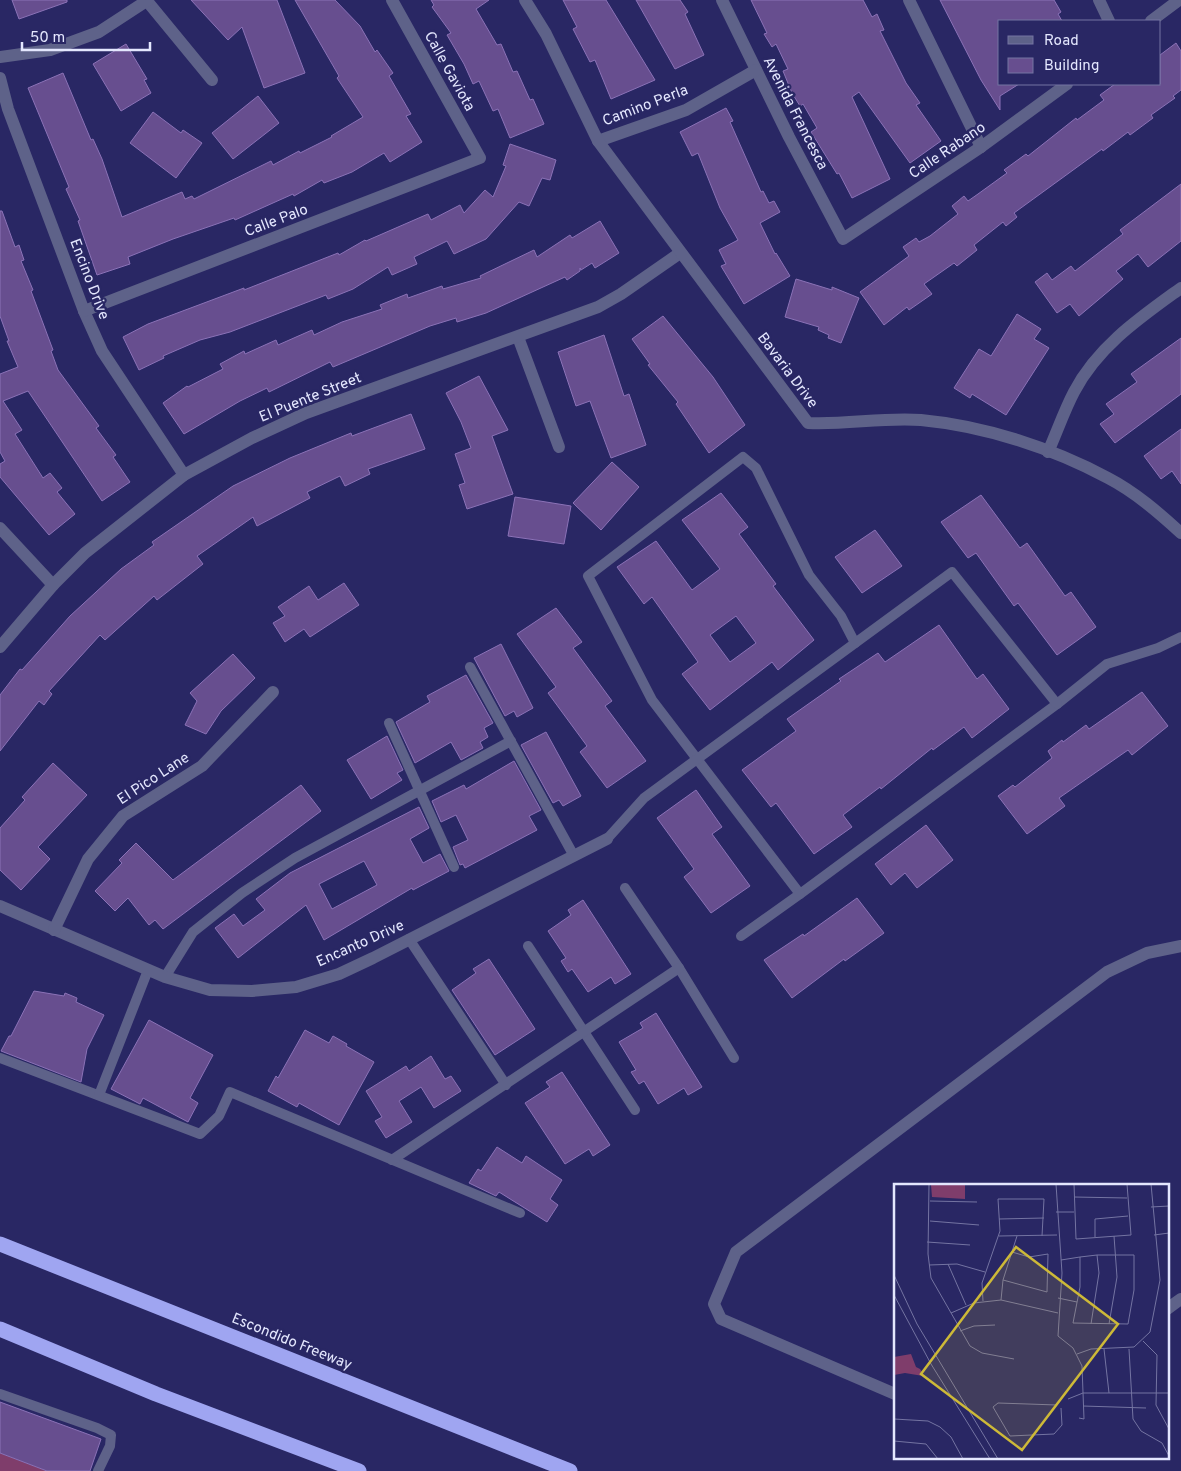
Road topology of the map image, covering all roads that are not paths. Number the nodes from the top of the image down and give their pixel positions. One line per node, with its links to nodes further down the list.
1 (392, 0): 17 (street, Calle Gaviota)
2 (525, 0): 15 (street, Bavaria Drive)
3 (722, 0): 11 (street, Avenida Francesca)
4 (909, 0): 16 (street)
5 (1099, 0): 8 (street)
6 (1178, 0): 9 (street)
7 (147, 1): 10 (street); 13 (street)
8 (1109, 20)
9 (1152, 20)
10 (0, 57)
11 (756, 70): 15 (street, Camino Perla); 18 (street, Avenida Francesca)
12 (0, 78): 21 (street, Encino Drive)
13 (212, 80)
14 (1066, 85): 16 (street, Calle Rabano)
15 (598, 141): 19 (street, Bavaria Drive)
16 (981, 147): 18 (street, Calle Rabano)
17 (480, 158): 21 (street, Calle Palo)
18 (844, 240)
19 (680, 253): 22 (street, El Puente Street); 24 (street, Bavaria Drive)
20 (1181, 288): 24 (street)
21 (84, 311): 25 (street, Encino Drive)
22 (518, 337): 23 (street); 25 (street, El Puente Street)
23 (560, 447)
24 (1048, 452): 27 (street, Bavaria Drive)
25 (184, 476): 28 (street, El Puente Street)
26 (0, 528): 28 (street)
27 (1181, 533)
28 (53, 585): 31 (street, El Puente Street)
29 (1181, 637): 34 (lane)
30 (856, 643): 34 (lane); 37 (lane); 37 (lane)
31 (0, 646)
32 (470, 667): 36 (lane)
33 (273, 692): 45 (street, El Pico Lane)
34 (1057, 704): 43 (lane)
35 (388, 723): 38 (lane)
36 (511, 740): 38 (lane); 40 (lane)
37 (695, 759): 39 (lane); 43 (lane)
38 (420, 790): 41 (lane); 52 (lane)
39 (607, 839): 40 (street, Encanto Drive)
40 (574, 856): 47 (street, Encanto Drive)
41 (454, 867)
42 (625, 888): 50 (lane)
43 (800, 894): 46 (lane)
44 (0, 906): 45 (street, Encanto Drive)
45 (54, 930): 51 (street, Encanto Drive)
46 (741, 936)
47 (409, 939): 52 (street, Encanto Drive); 56 (lane)
48 (528, 946): 53 (lane)
49 (1181, 946): 66 (street)
50 (679, 968): 53 (lane); 55 (lane)
51 (148, 970): 52 (street, Encanto Drive); 57 (lane)
52 (165, 977)
53 (584, 1031): 56 (lane); 58 (lane)
54 (0, 1058): 57 (lane)
55 (734, 1058)
56 (506, 1085): 59 (lane)
57 (99, 1095): 59 (lane)
58 (635, 1110)
59 (392, 1160): 60 (lane)
60 (520, 1213)
61 (0, 1244): 69 (highway, Escondido Freeway)
62 (1181, 1299): 63 (street)
63 (1168, 1308)
64 (0, 1329): 68 (highway)
65 (0, 1394): 67 (lane)
66 (894, 1394)
67 (98, 1471)
68 (359, 1471)
69 (570, 1471)

